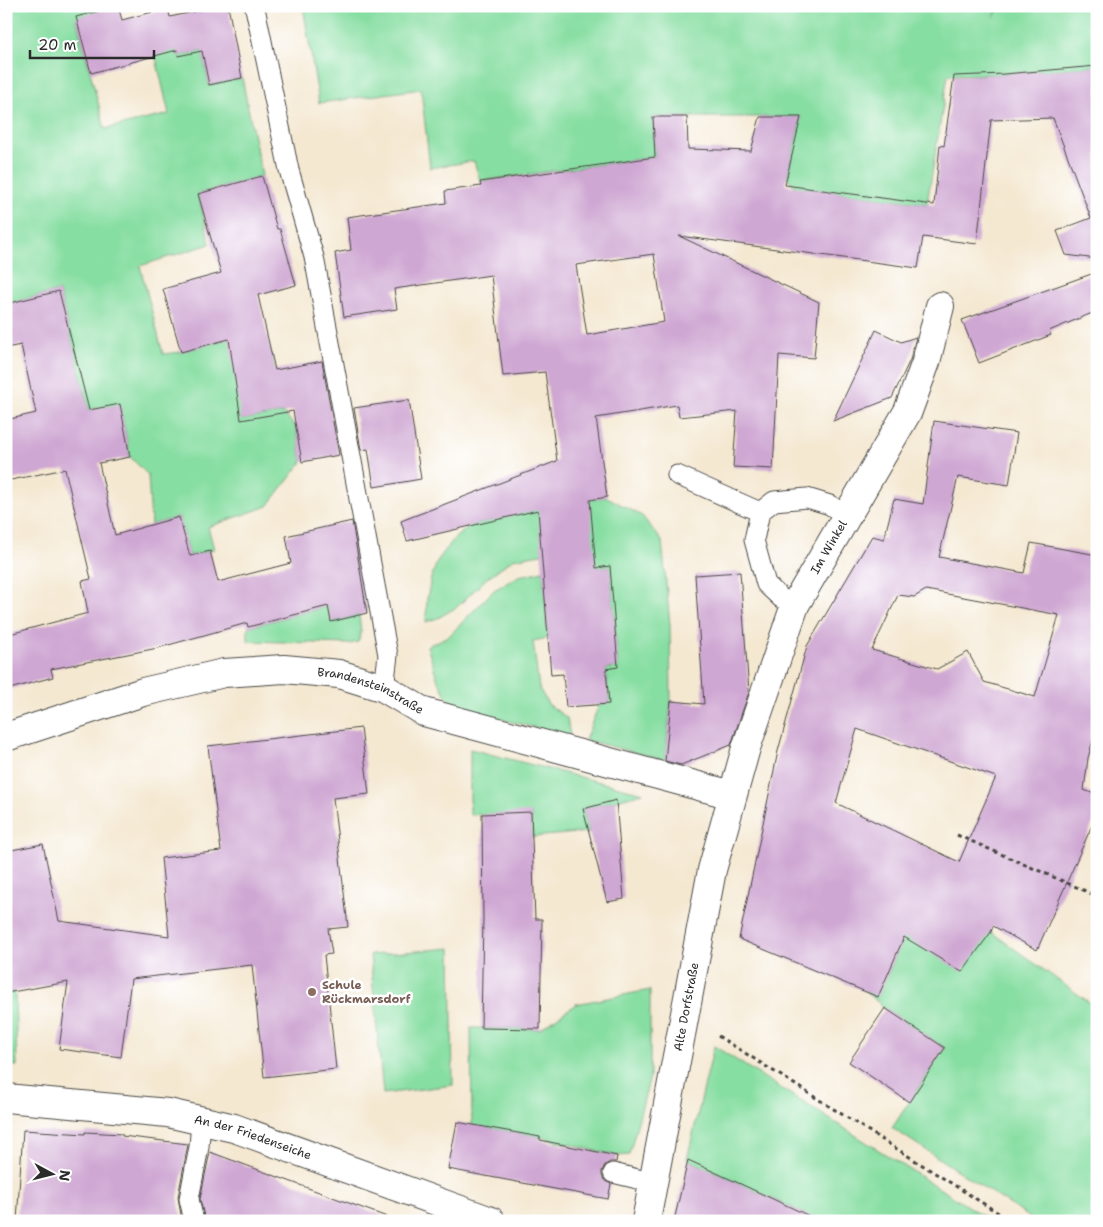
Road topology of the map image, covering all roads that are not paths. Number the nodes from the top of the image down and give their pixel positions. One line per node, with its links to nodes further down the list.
1 (254, 8): 7 (lane)
2 (940, 306): 5 (street, Im Winkel)
3 (678, 475): 4 (lane)
4 (760, 512): 5 (lane); 6 (lane)
5 (848, 517): 6 (street, Im Winkel)
6 (795, 605): 9 (street, Im Winkel)
7 (384, 688): 8 (street, Brandensteinstraße); 9 (street, Brandensteinstraße)
8 (6, 737)
9 (732, 794): 13 (street, Alte Dorfstraße)
10 (6, 1098): 11 (street, An der Friedenseiche)
11 (201, 1121): 14 (lane); 15 (street, An der Friedenseiche)
12 (613, 1174): 13 (lane)
13 (654, 1183): 16 (street, Alte Dorfstraße)
14 (194, 1221)
15 (491, 1221)
16 (646, 1221)

